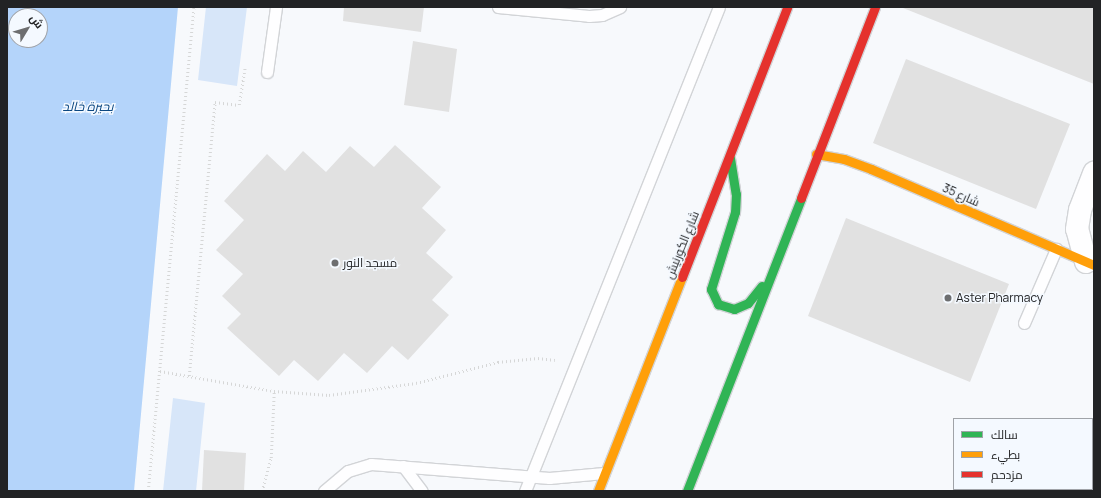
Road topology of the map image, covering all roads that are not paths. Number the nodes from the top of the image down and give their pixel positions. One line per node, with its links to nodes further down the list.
1 (276, 7): 7 (lane)
2 (498, 7): 3 (lane)
3 (620, 7)
4 (718, 7): 17 (lane)
5 (787, 7): 9 (main road, شارع الكورنيش)
6 (875, 7): 8 (main road)
7 (267, 72)
8 (816, 154): 11 (main road, شارع 35); 13 (main road)
9 (730, 158): 13 (main road); 16 (main road, شارع الكورنيش)
10 (1094, 174): 12 (street)
11 (1056, 250): 12 (main road, شارع 35); 14 (lane)
12 (1090, 264)
13 (774, 266): 22 (main road)
14 (1024, 323)
15 (403, 466): 17 (lane); 18 (lane); 19 (lane)
16 (604, 473): 17 (lane); 21 (main road, شارع الكورنيش)
17 (530, 476): 20 (lane)
18 (324, 491)
19 (422, 491)
20 (525, 491)
21 (598, 491)
22 (687, 491)

